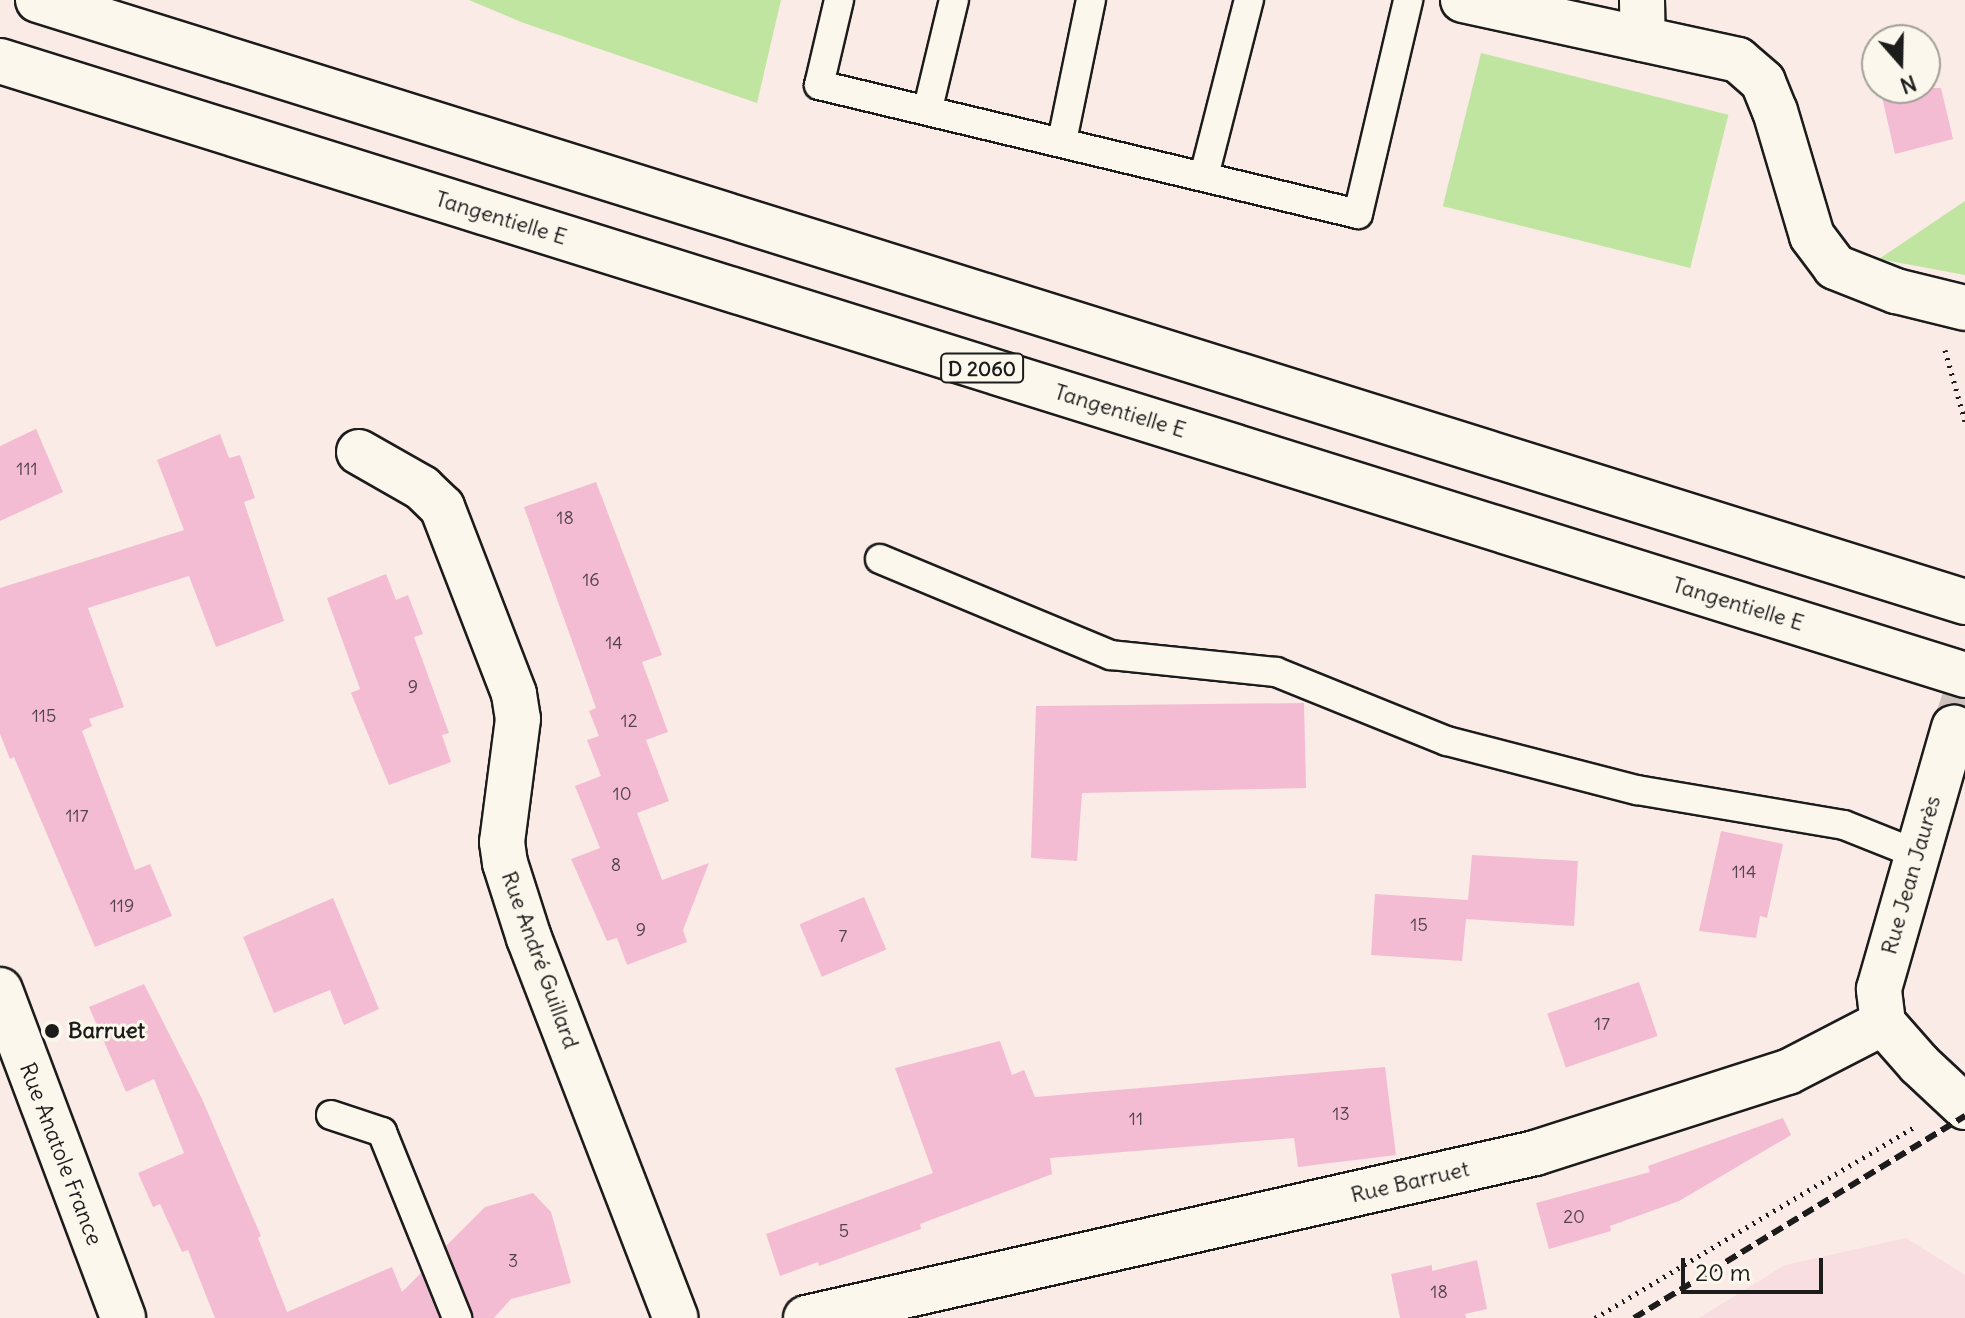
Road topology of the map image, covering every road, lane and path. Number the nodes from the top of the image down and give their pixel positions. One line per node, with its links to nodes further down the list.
1 (38, 0): 17 (main road)
2 (839, 0): 10 (lane)
3 (954, 0): 10 (lane)
4 (1091, 0): 11 (lane)
5 (1249, 0): 12 (lane)
6 (1408, 0): 12 (lane)
7 (1463, 0): 8 (main road)
8 (1642, 20): 13 (main road)
9 (0, 61): 18 (main road, Tangentielle E / D 2060)
10 (928, 108): 11 (lane)
11 (1062, 141): 12 (lane)
12 (1204, 176)
13 (1954, 325): 14 (path)
14 (1965, 421)
15 (359, 452): 28 (main road, Rue André Guillard)
16 (880, 559): 20 (lane)
17 (1965, 602)
18 (1965, 675)
19 (1954, 728): 20 (main road, Rue Jean Jaurès)
20 (1917, 854): 22 (main road, Rue Jean Jaurès)
21 (0, 990): 26 (main road, Rue Anatole France)
22 (1883, 1023): 23 (main road); 29 (main road, Rue Barruet)
23 (1965, 1107)
24 (331, 1115): 27 (lane)
25 (1922, 1123): 30 (path)
26 (123, 1318)
27 (457, 1318)
28 (676, 1318)
29 (806, 1318)
30 (1595, 1318)

